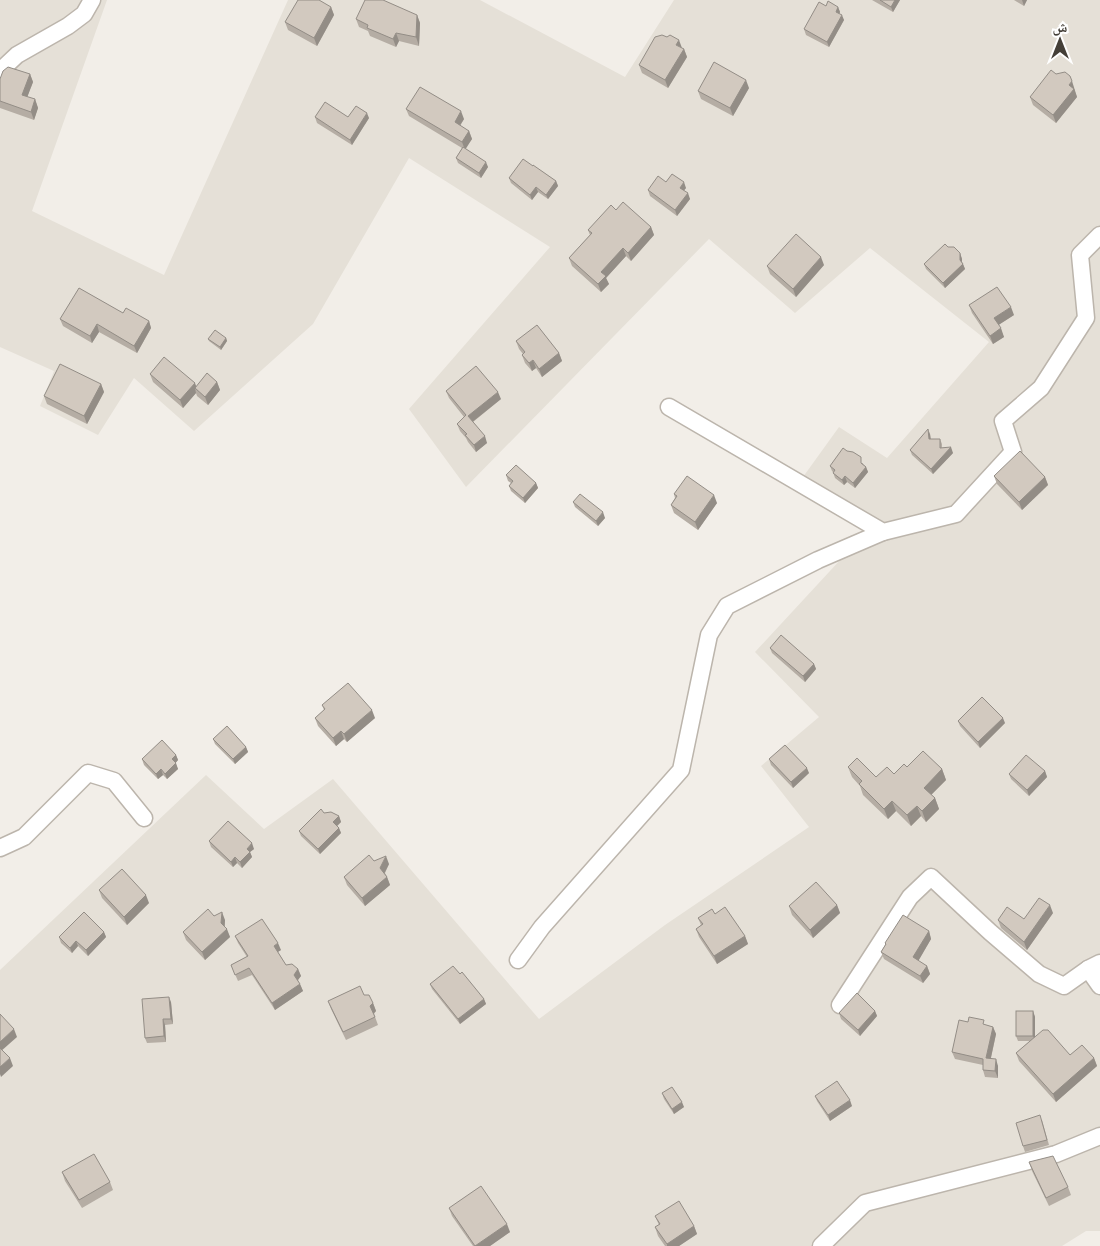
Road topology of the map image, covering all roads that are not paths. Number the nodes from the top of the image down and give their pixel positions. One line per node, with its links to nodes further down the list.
1 (92, 0): 2 (street)
2 (0, 71)
3 (1100, 235): 5 (street)
4 (669, 407): 5 (street)
5 (882, 532): 8 (street)
6 (144, 818): 7 (street)
7 (0, 848)
8 (518, 960)
9 (1094, 966): 10 (street); 11 (street)
10 (1100, 986)
11 (840, 1005)
12 (1100, 1136): 13 (street)
13 (821, 1246)

